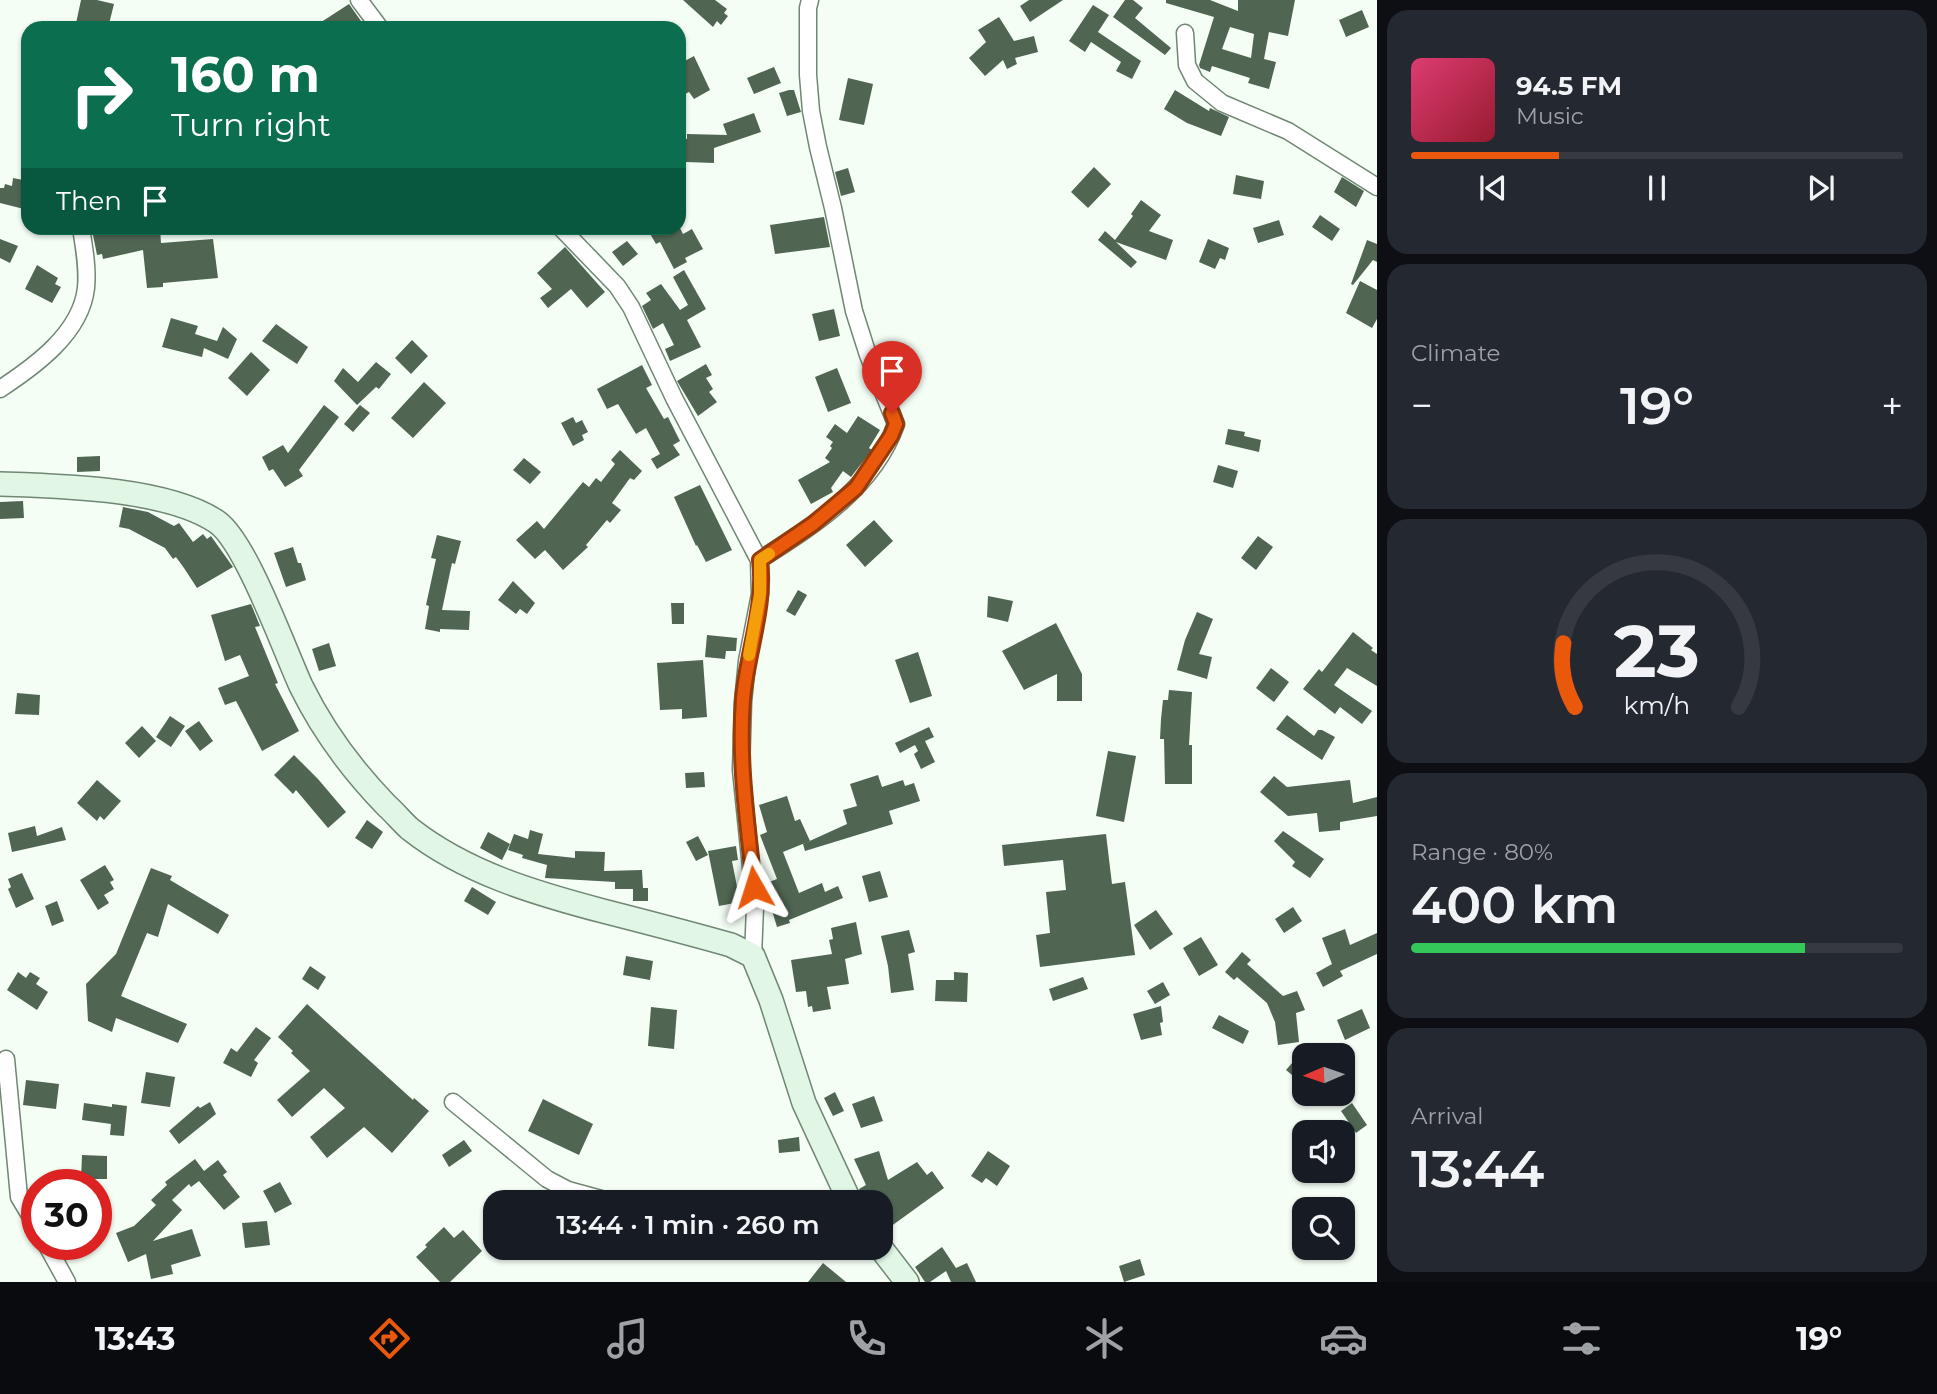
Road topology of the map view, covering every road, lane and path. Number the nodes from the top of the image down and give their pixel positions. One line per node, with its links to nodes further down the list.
1 (359, 0): 3 (street)
2 (810, 0): 10 (street)
3 (375, 21)
4 (1185, 33): 5 (street)
5 (1377, 187)
6 (82, 235): 8 (street)
7 (568, 235): 10 (street)
8 (0, 389)
9 (0, 484): 11 (street)
10 (760, 560): 11 (street)
11 (753, 956): 15 (street)
12 (6, 1059): 16 (street)
13 (453, 1102): 14 (street)
14 (568, 1190)
15 (844, 1190)
16 (21, 1200)
17 (55, 1260): 19 (street)
18 (890, 1260): 20 (street)
19 (67, 1282)
20 (907, 1282)

